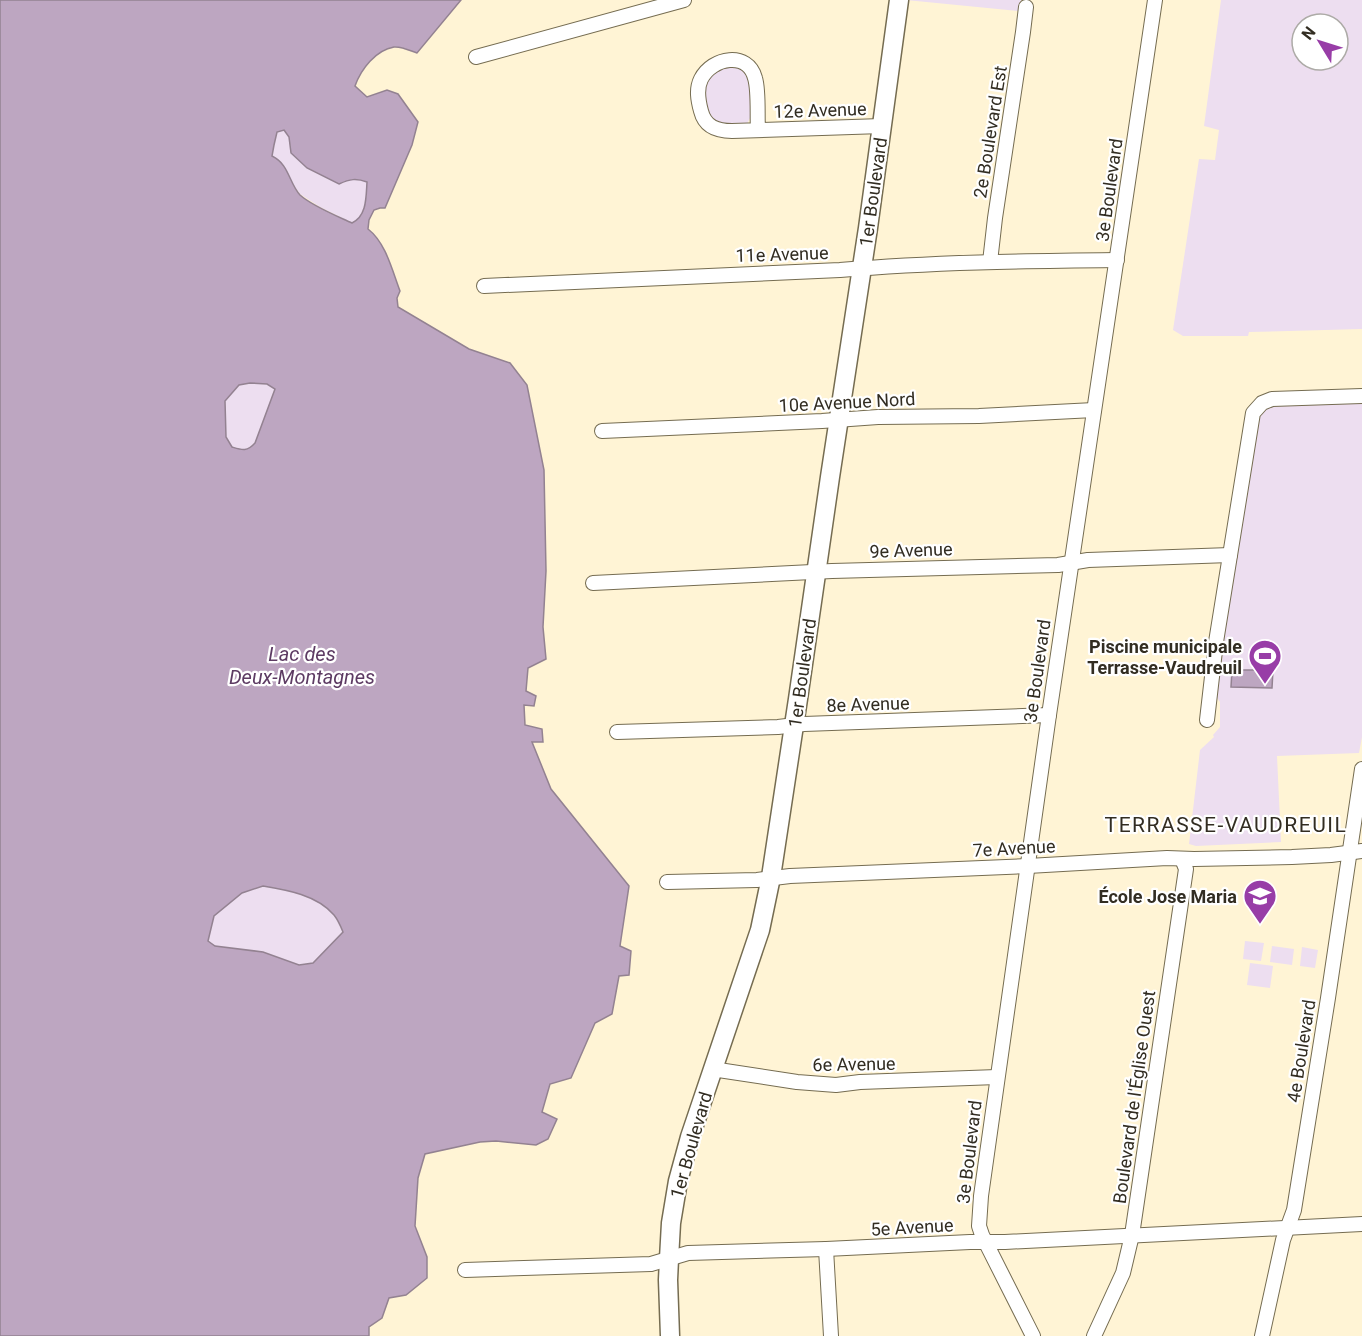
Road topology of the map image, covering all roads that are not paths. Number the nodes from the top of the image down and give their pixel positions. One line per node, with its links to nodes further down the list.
1 (684, 0): 5 (street)
2 (899, 0): 6 (street, 1er Boulevard)
3 (1155, 0): 8 (street, 3e Boulevard)
4 (1026, 7): 9 (street, 2e Boulevard Est)
5 (476, 57)
6 (882, 126): 7 (street, 12e Avenue); 10 (street, 1er Boulevard)
7 (758, 130): 7 (street, 12e Avenue)
8 (1117, 260): 9 (street, 11e Avenue); 13 (street, 3e Boulevard)
9 (990, 262): 10 (street, 11e Avenue)
10 (862, 268): 11 (street, 11e Avenue); 14 (street, 1er Boulevard)
11 (484, 286)
12 (1362, 396): 16 (street)
13 (1094, 410): 14 (street, 10e Avenue Nord); 17 (street, 3e Boulevard)
14 (839, 420): 15 (street, 10e Avenue Nord); 18 (street, 1er Boulevard)
15 (602, 431)
16 (1230, 555): 17 (street, 9e Avenue); 21 (street)
17 (1071, 563): 18 (street, 9e Avenue); 20 (street, 3e Boulevard)
18 (816, 573): 19 (street, 9e Avenue); 22 (street, 1er Boulevard)
19 (593, 583)
20 (1049, 715): 22 (street, 8e Avenue); 27 (street, 3e Boulevard)
21 (1207, 720)
22 (794, 725): 23 (street, 8e Avenue); 28 (street, 1er Boulevard)
23 (616, 732)
24 (1362, 769): 25 (street, 4e Boulevard)
25 (1356, 851): 26 (street, 7e Avenue); 33 (street, 4e Boulevard)
26 (1182, 859): 27 (street, 7e Avenue); 34 (street, Boulevard de l'Église Ouest)
27 (1028, 866): 28 (street, 7e Avenue); 31 (street, 3e Boulevard)
28 (771, 878): 29 (street, 7e Avenue); 30 (street, 1er Boulevard)
29 (667, 882)
30 (712, 1070): 31 (street, 6e Avenue); 37 (street, 1er Boulevard)
31 (998, 1077): 35 (street, 3e Boulevard)
32 (1362, 1224): 33 (street, 5e Avenue)
33 (1288, 1228): 34 (street, 5e Avenue); 43 (street, 4e Boulevard)
34 (1132, 1235): 35 (street, 5e Avenue); 42 (street, Boulevard de l'Église Ouest)
35 (985, 1242): 36 (street, 5e Avenue); 41 (street, 3e Boulevard)
36 (826, 1249): 37 (street, 5e Avenue); 40 (street)
37 (669, 1259): 38 (street, 5e Avenue); 39 (street, 1er Boulevard)
38 (465, 1270)
39 (670, 1336)
40 (831, 1336)
41 (1033, 1336)
42 (1094, 1336)
43 (1262, 1336)

